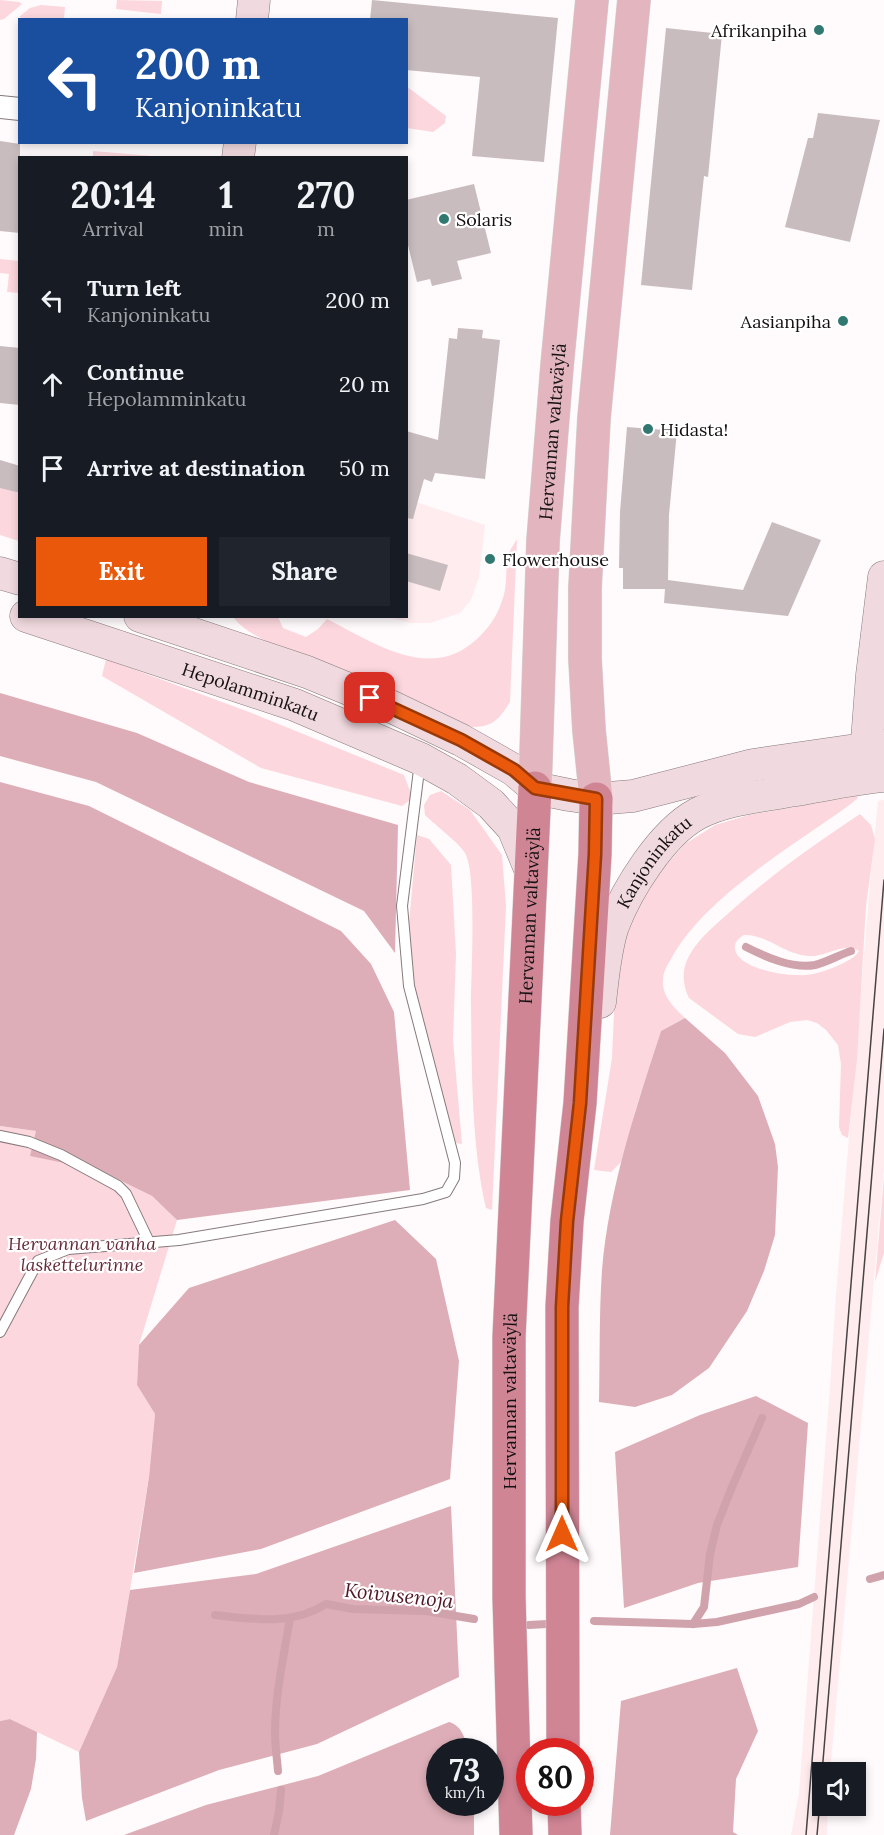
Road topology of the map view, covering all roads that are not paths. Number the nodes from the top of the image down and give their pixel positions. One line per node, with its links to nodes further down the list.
1 (254, 0): 4 (main road)
2 (592, 0): 18 (main road, Hervannan valtaväylä)
3 (634, 0): 19 (main road)
4 (252, 18)
5 (0, 107): 6 (street)
6 (18, 109)
7 (0, 573): 9 (main road)
8 (884, 577): 17 (main road)
9 (18, 578)
10 (0, 608): 11 (main road)
11 (18, 613)
12 (32, 618): 15 (main road, Hepolamminkatu)
13 (153, 618): 14 (main road, Hepolamminkatu)
14 (179, 622): 15 (main road); 18 (main road, Hepolamminkatu)
15 (167, 662): 16 (main road, Hepolamminkatu)
16 (421, 759): 20 (main road, Hepolamminkatu); 23 (lane)
17 (874, 762): 19 (main road); 21 (main road, Kanjoninkatu)
18 (535, 788): 19 (main road); 20 (highway, Hervannan valtaväylä)
19 (596, 799): 21 (highway)
20 (530, 869): 26 (highway, Hervannan valtaväylä)
21 (580, 1103): 25 (highway)
22 (0, 1136): 23 (lane)
23 (149, 1242): 24 (lane)
24 (0, 1332)
25 (563, 1738)
26 (516, 1835)

